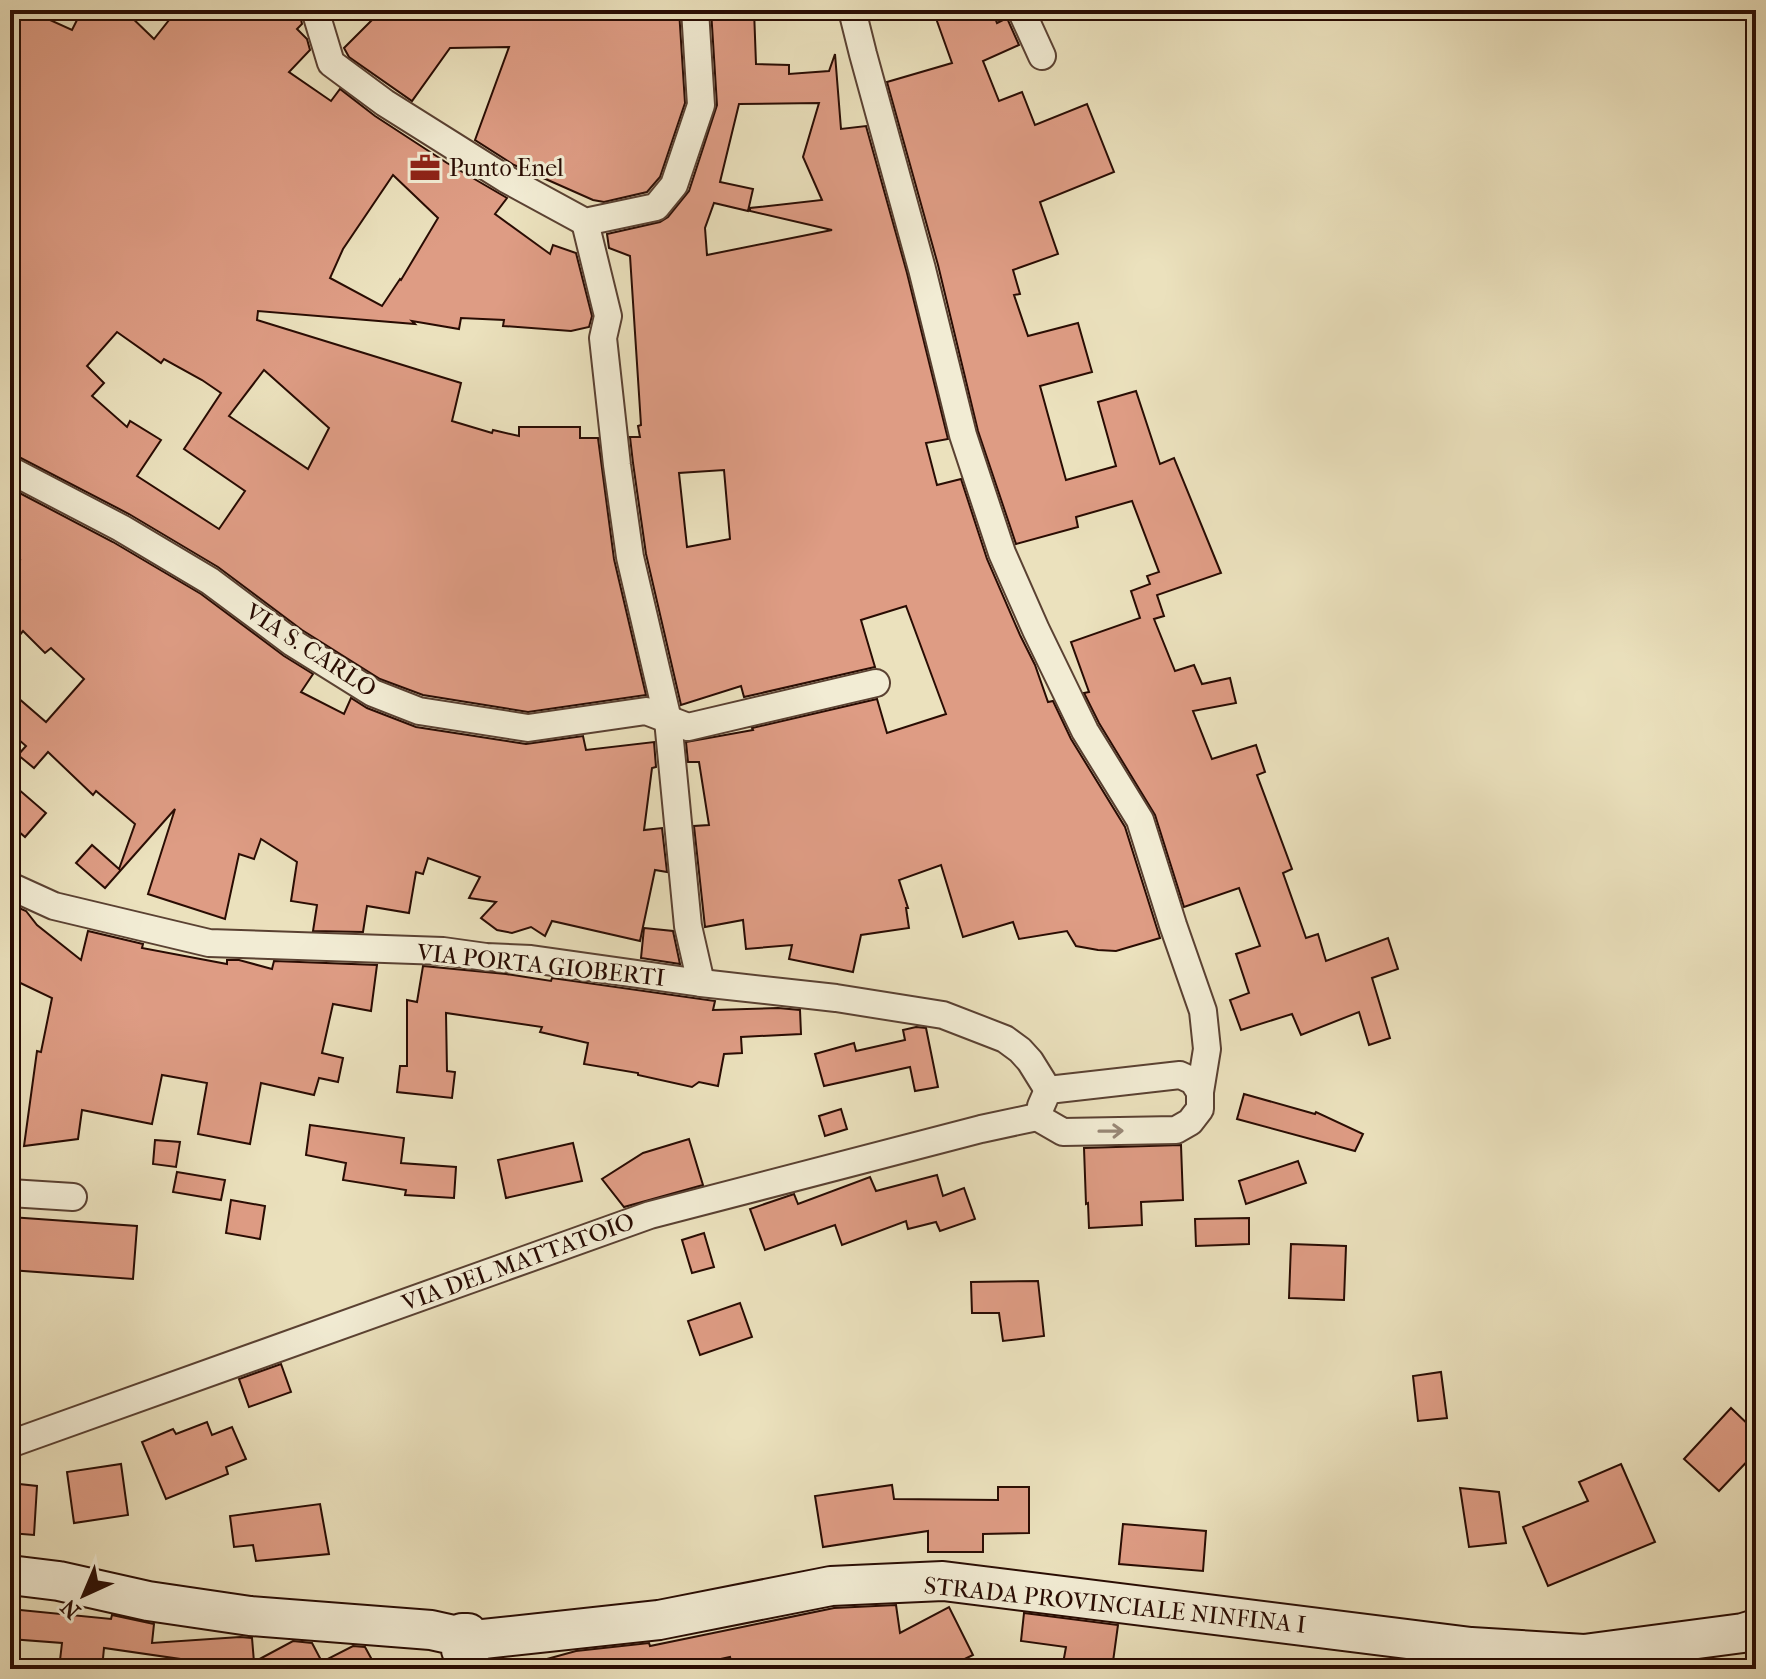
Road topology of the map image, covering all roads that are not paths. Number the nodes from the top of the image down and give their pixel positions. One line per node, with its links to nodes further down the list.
1 (315, 10): 6 (street)
2 (695, 10): 6 (street)
3 (852, 10): 13 (street)
4 (1021, 10): 5 (street)
5 (1042, 56)
6 (585, 222): 9 (street)
7 (10, 470): 9 (street, VIA S. CARLO)
8 (876, 683): 9 (street, VIA S. CARLO)
9 (668, 720): 11 (street)
10 (10, 886): 11 (street, VIA PORTA GIOBERTI)
11 (701, 983): 12 (street, VIA PORTA GIOBERTI)
12 (1048, 1090): 13 (street); 14 (street)
13 (1200, 1092): 14 (street, one-way to 13)
14 (1037, 1117): 17 (street, VIA DEL MATTATOIO)
15 (10, 1193): 16 (street)
16 (73, 1197)
17 (10, 1444)
18 (10, 1575): 20 (street, STRADA PROVINCIALE NINFINA I)
19 (1756, 1629): 20 (street, STRADA PROVINCIALE NINFINA I)
20 (458, 1648)

